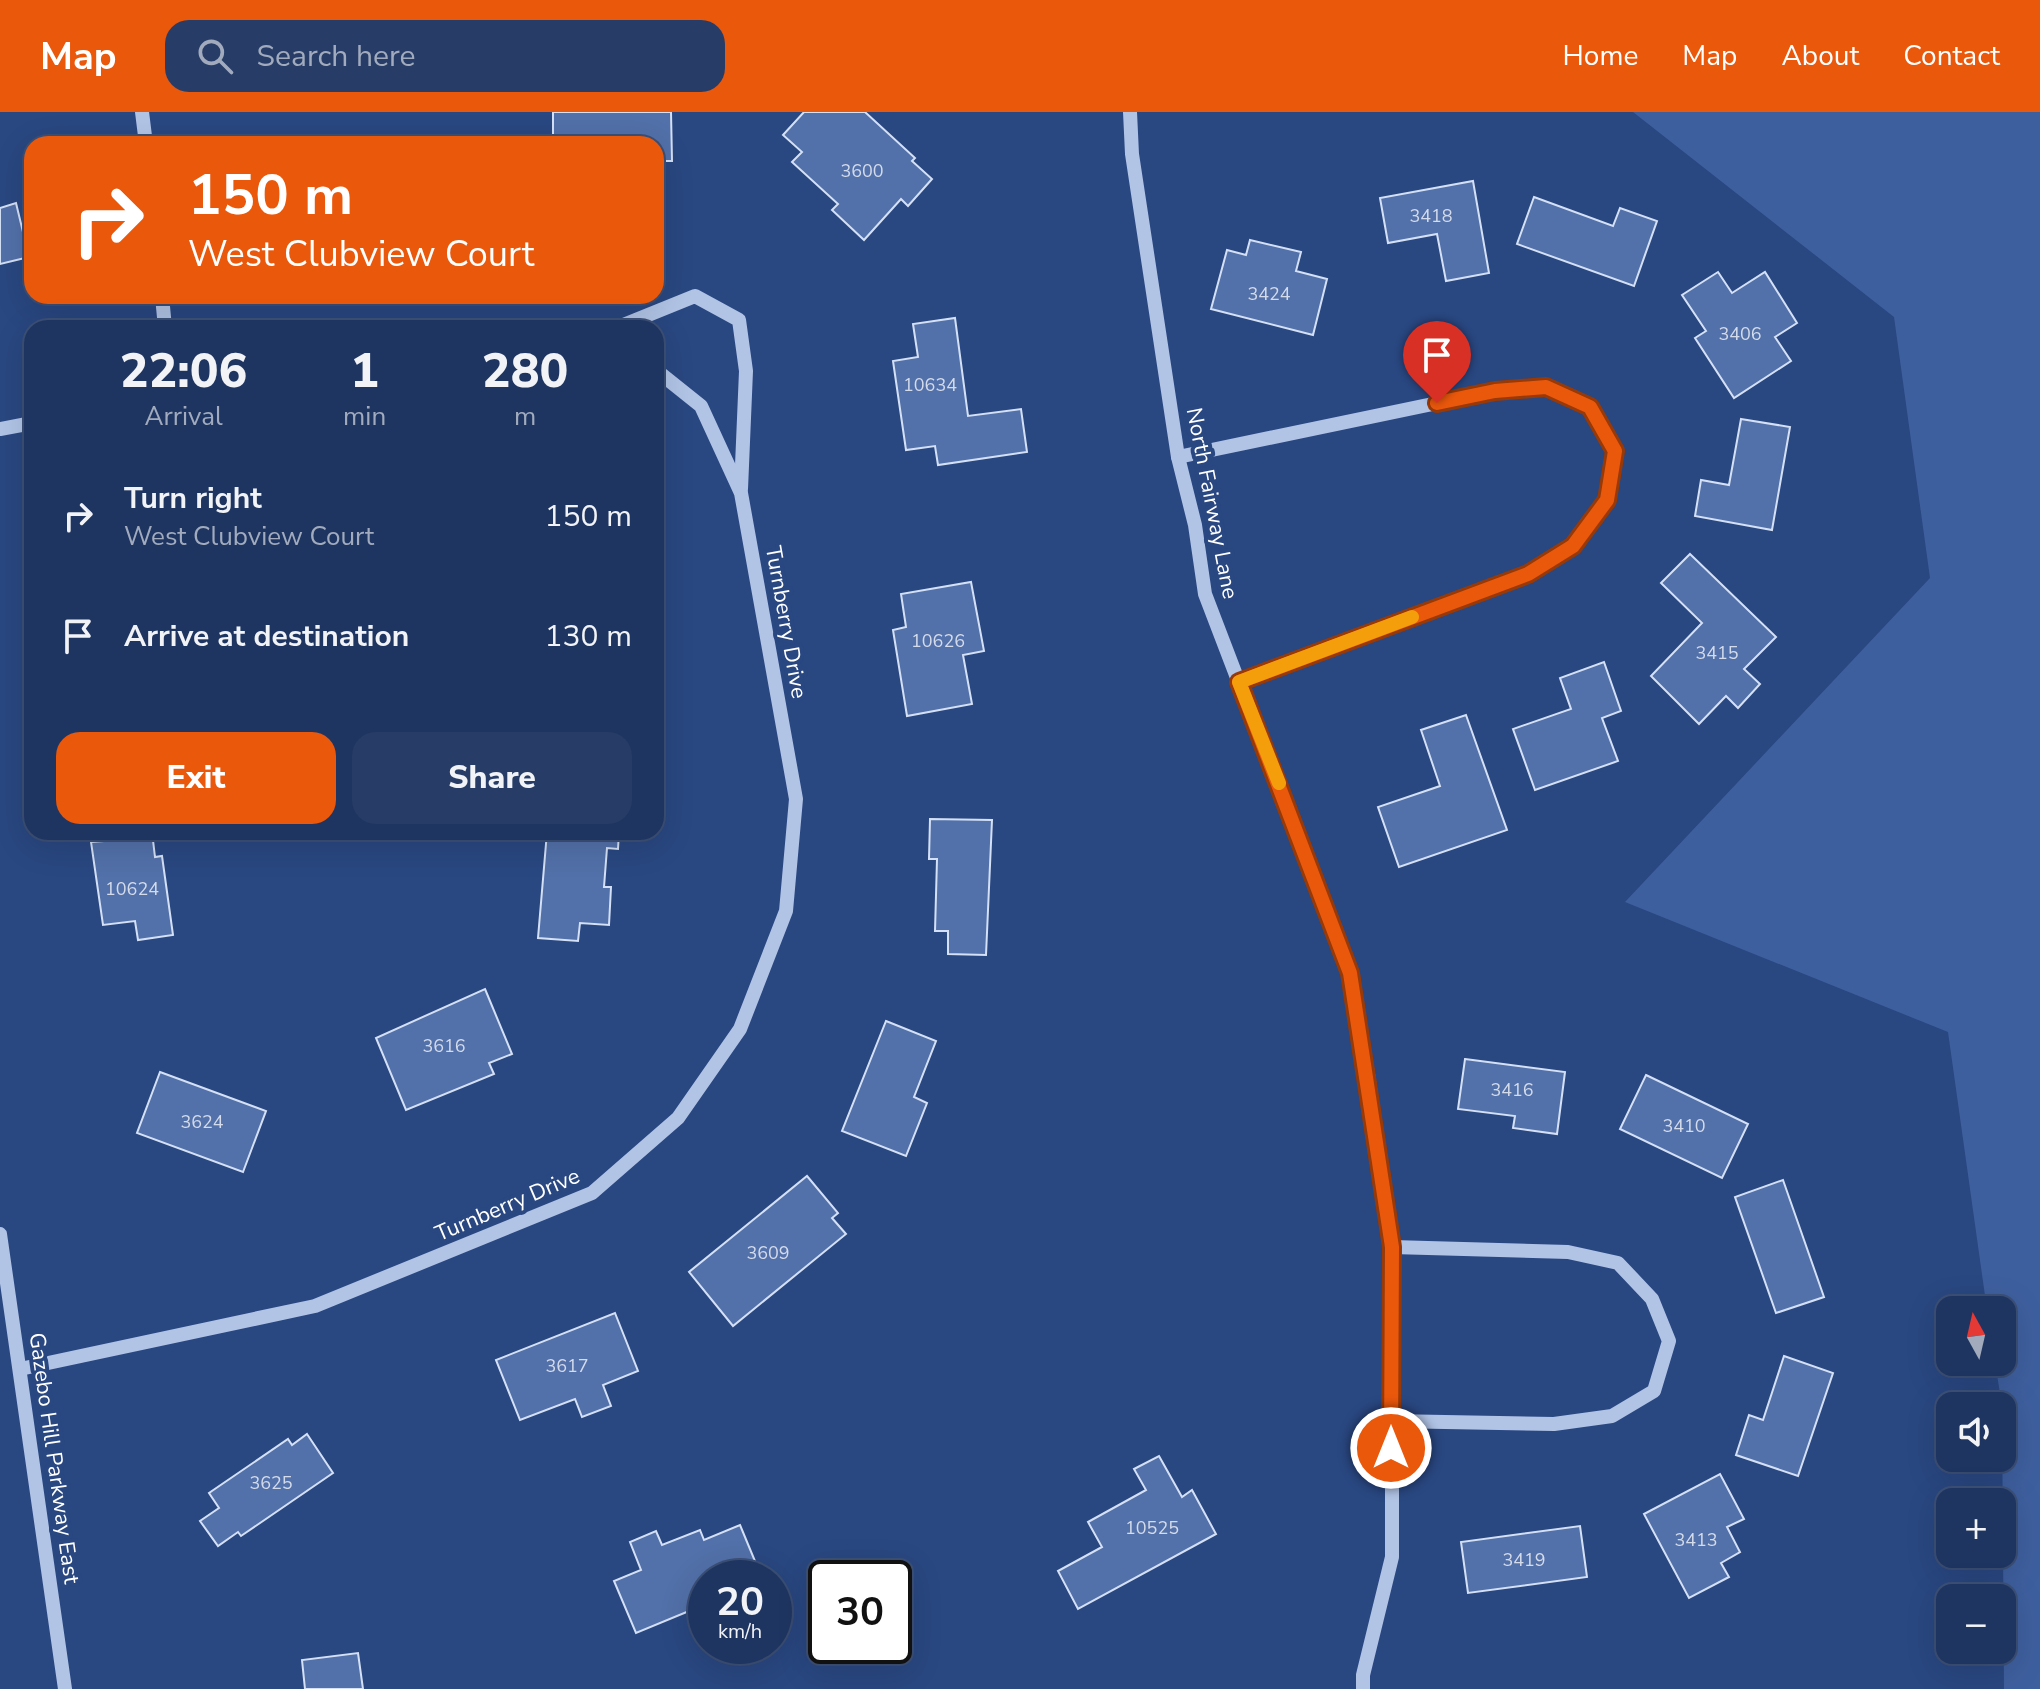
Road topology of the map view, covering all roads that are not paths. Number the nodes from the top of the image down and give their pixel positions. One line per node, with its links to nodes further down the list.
1 (142, 112): 3 (street)
2 (1130, 112): 8 (street, North Fairway Lane)
3 (145, 136)
4 (636, 320): 9 (street, Turnberry Drive)
5 (664, 376): 9 (street, Turnberry Drive)
6 (24, 424): 7 (street)
7 (0, 429)
8 (1178, 457): 10 (street, North Fairway Lane); 10 (street)
9 (741, 493): 13 (street, Turnberry Drive)
10 (1239, 682): 12 (street, North Fairway Lane)
11 (0, 1234): 13 (street, Gazebo Hill Parkway East)
12 (1392, 1247): 14 (street, North Fairway Lane); 14 (street)
13 (20, 1369): 15 (street, Gazebo Hill Parkway East)
14 (1391, 1421): 16 (street, North Fairway Lane)
15 (65, 1689)
16 (1363, 1689)

